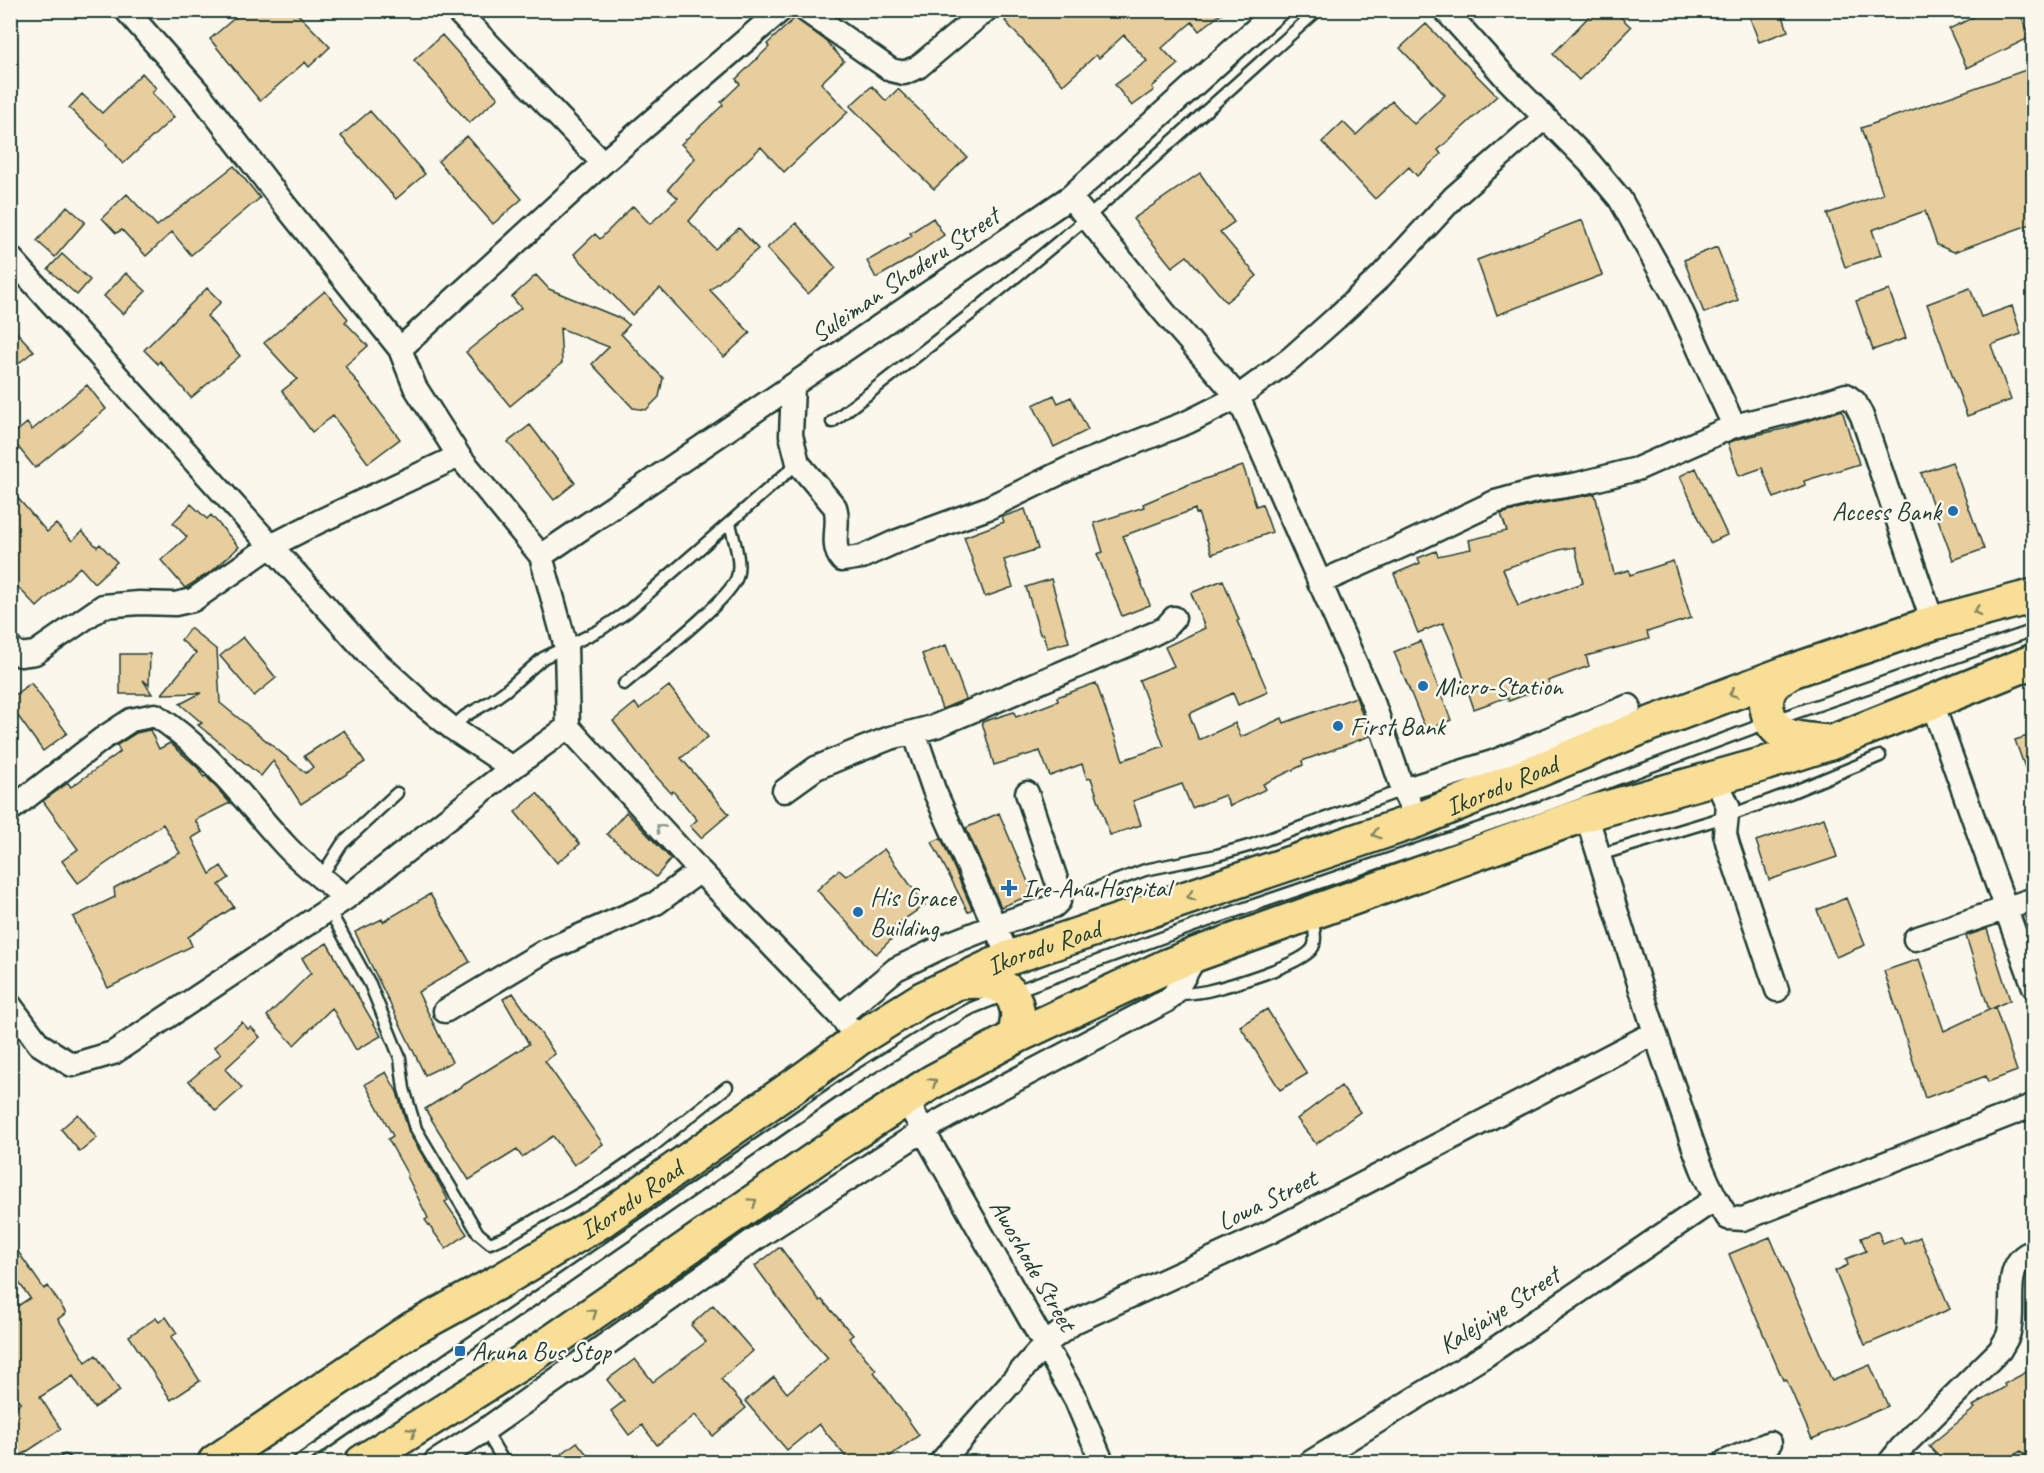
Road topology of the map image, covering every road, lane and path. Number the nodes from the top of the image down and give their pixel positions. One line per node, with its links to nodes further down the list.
1 (126, 10): 14 (street)
2 (456, 10): 10 (street)
3 (781, 10): 10 (street)
4 (805, 10): 5 (street)
5 (986, 10)
6 (1277, 10): 11 (street, Suleiman Shoderu Street)
7 (1318, 10): 12 (lane)
8 (1445, 10): 9 (street)
9 (1544, 118): 16 (street); 18 (street)
10 (603, 163): 14 (street)
11 (1070, 197): 12 (street); 15 (street, Suleiman Shoderu Street)
12 (1087, 218): 16 (street); 17 (lane)
13 (10, 257): 22 (street)
14 (400, 349): 19 (street)
15 (793, 386): 20 (street); 23 (street, Suleiman Shoderu Street)
16 (1238, 397): 20 (street); 24 (street)
17 (832, 422)
18 (1734, 426): 24 (street); 27 (street)
19 (459, 456): 22 (street); 23 (street)
20 (798, 463): 21 (lane)
21 (730, 523): 29 (lane); 33 (lane)
22 (271, 546): 30 (street); 38 (street)
23 (541, 556): 29 (street)
24 (1319, 583): 44 (street)
25 (2034, 596): 27 (highway, Ikorodu Road, one-way to 27)
26 (1174, 618): 39 (street)
27 (1933, 623): 32 (highway, Ikorodu Road)
28 (2034, 630): 36 (lane)
29 (566, 647): 37 (street); 38 (lane)
30 (10, 648)
31 (2034, 661): 34 (highway, Ikorodu Road)
32 (1789, 672): 36 (highway); 51 (highway, Ikorodu Road, one-way to 51)
33 (624, 684)
34 (1932, 703): 40 (highway, Ikorodu Road); 58 (street)
35 (1629, 706): 44 (street)
36 (1772, 721): 40 (highway); 67 (lane)
37 (568, 727): 42 (street); 53 (street, one-way to 37)
38 (452, 728): 42 (street)
39 (914, 732): 45 (street); 60 (street)
40 (1830, 743): 43 (highway, Ikorodu Road)
41 (1880, 756): 50 (lane)
42 (512, 768): 57 (street)
43 (1715, 778): 49 (highway, Ikorodu Road); 50 (street)
44 (1403, 790): 51 (street); 55 (lane)
45 (783, 791)
46 (397, 793): 54 (lane)
47 (1027, 793): 60 (street)
48 (10, 810): 54 (street)
49 (1586, 814): 52 (street); 59 (highway, Ikorodu Road)
50 (1728, 816): 52 (lane); 66 (street)
51 (1418, 820): 63 (highway, Ikorodu Road, one-way to 63)
52 (1599, 855): 72 (street)
53 (700, 871): 70 (street); 71 (street)
54 (321, 877): 57 (street)
55 (1091, 890)
56 (2034, 899): 58 (street)
57 (338, 904): 69 (street); 74 (lane)
58 (2006, 908): 61 (street); 65 (street)
59 (1312, 913): 62 (highway, Ikorodu Road); 68 (lane)
60 (994, 926): 63 (street); 71 (street)
61 (1915, 939)
62 (1197, 954): 68 (street); 73 (highway, Ikorodu Road)
63 (1009, 958): 64 (highway, Ikorodu Road)
64 (959, 982): 67 (highway); 71 (highway, Ikorodu Road)
65 (2034, 987)
66 (1777, 990)
67 (1010, 993): 73 (highway); 84 (lane)
68 (1174, 994): 77 (street)
69 (10, 1005)
70 (445, 1011)
71 (849, 1028): 83 (highway, Ikorodu Road)
72 (1654, 1033): 78 (street); 80 (street, Lowa Street)
73 (1015, 1037): 75 (highway, Ikorodu Road, one-way to 73)
74 (727, 1087)
75 (906, 1100): 77 (street, Awoshode Street); 85 (highway, Ikorodu Road, one-way to 75)
76 (2034, 1105): 78 (street)
77 (924, 1130): 80 (street, Awoshode Street); 81 (street)
78 (1715, 1199): 90 (street, Kalejaiye Street)
79 (2034, 1251): 92 (street)
80 (1045, 1344): 88 (street, Lowa Street); 89 (street, Awoshode Street)
81 (485, 1430): 86 (street); 87 (lane)
82 (1770, 1443): 91 (street)
83 (215, 1462)
84 (298, 1462)
85 (362, 1462)
86 (435, 1462)
87 (504, 1462)
88 (941, 1462)
89 (1102, 1462)
90 (1311, 1462)
91 (1725, 1462)
92 (1890, 1462)

